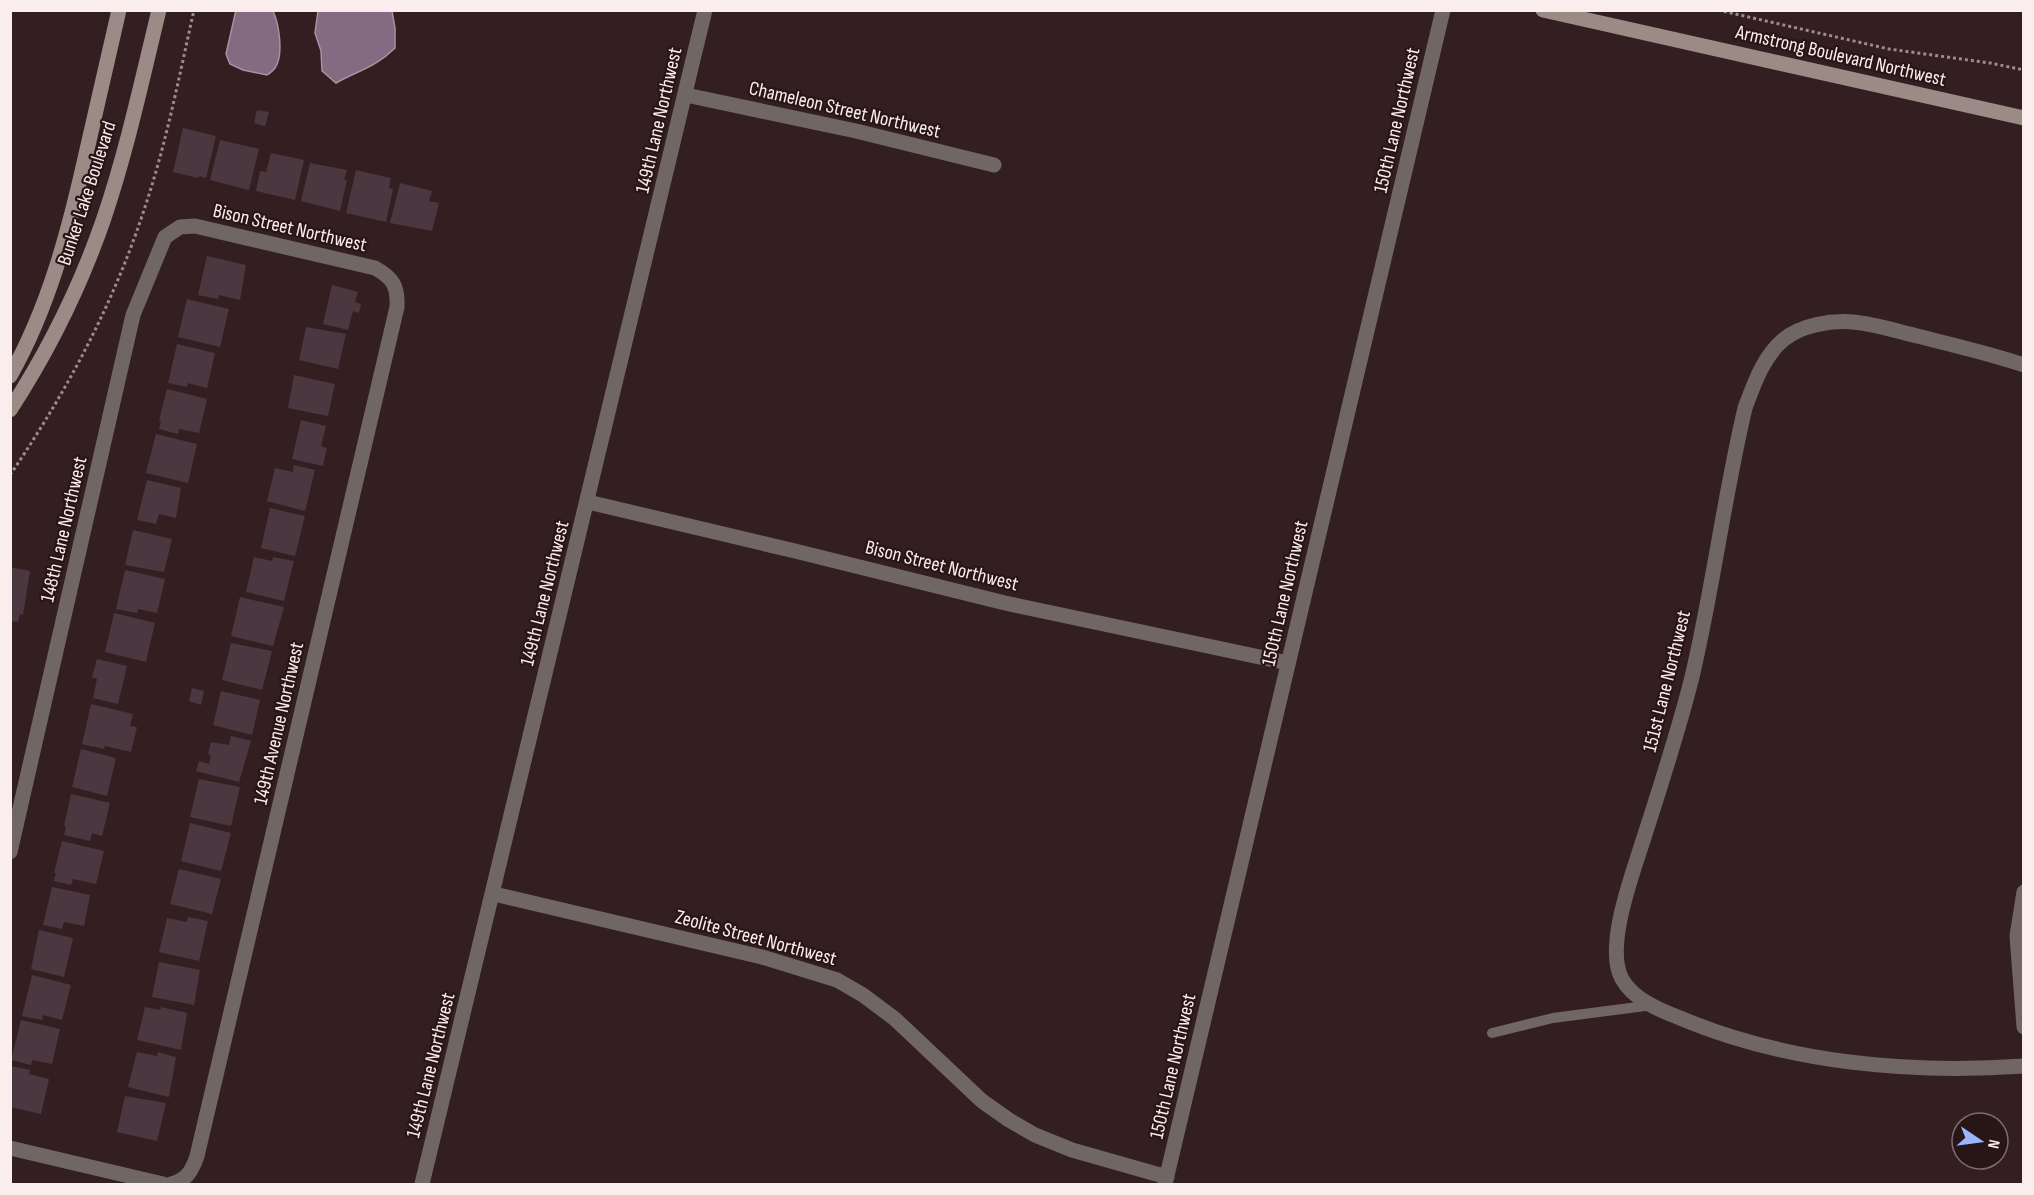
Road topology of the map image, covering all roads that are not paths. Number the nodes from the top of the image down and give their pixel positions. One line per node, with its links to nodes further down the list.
1 (119, 10): 12 (main road, Bunker Lake Boulevard)
2 (159, 10): 13 (main road, Bunker Lake Boulevard)
3 (705, 10): 6 (street, 149th Lane Northwest)
4 (1443, 10): 15 (street, 150th Lane Northwest)
5 (1543, 10): 7 (main road, Armstrong Boulevard Northwest)
6 (686, 95): 8 (street, Chameleon Street Northwest); 14 (street, 149th Lane Northwest)
7 (2024, 118)
8 (994, 165)
9 (180, 227): 10 (street, Bison Street Northwest); 16 (street, 148th Lane Northwest)
10 (390, 276): 25 (street, 149th Avenue Northwest)
11 (2024, 365): 19 (street, 151st Lane Northwest)
12 (10, 375)
13 (10, 410)
14 (588, 502): 15 (street, Bison Street Northwest); 18 (street, 149th Lane Northwest)
15 (1288, 663): 24 (street, 150th Lane Northwest)
16 (10, 852)
17 (2024, 892): 20 (street)
18 (494, 894): 24 (street, Zeolite Street Northwest); 27 (street, 149th Lane Northwest)
19 (1653, 1005): 21 (lane); 22 (street, 151st Lane Northwest)
20 (2024, 1027)
21 (1492, 1033)
22 (2024, 1065)
23 (10, 1148): 26 (street)
24 (1166, 1181)
25 (179, 1182)
26 (163, 1185)
27 (422, 1185)

